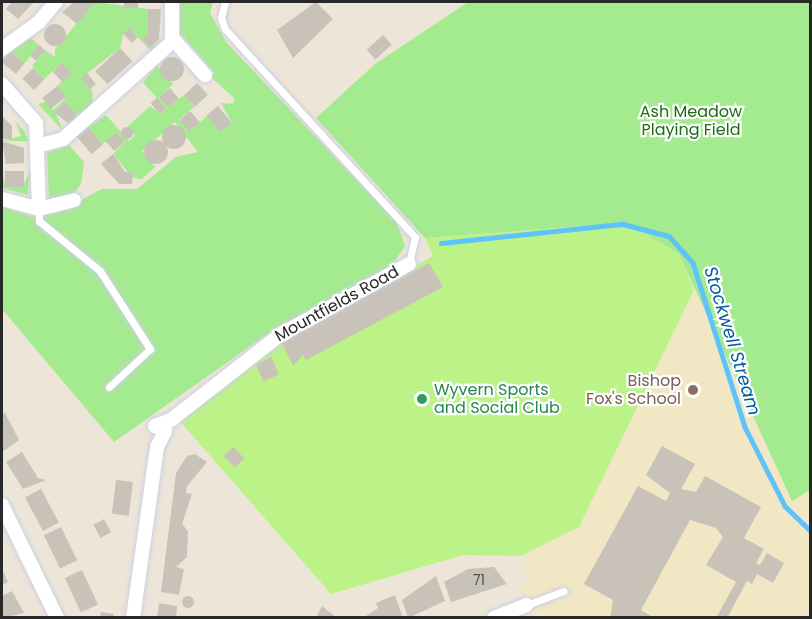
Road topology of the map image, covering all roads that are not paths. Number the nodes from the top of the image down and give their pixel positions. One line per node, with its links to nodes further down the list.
1 (56, 2): 5 (street)
2 (172, 2): 4 (street)
3 (225, 2): 12 (lane, Mountfields Road)
4 (174, 40): 6 (street); 8 (street)
5 (2, 49)
6 (205, 75)
7 (2, 84): 8 (street)
8 (41, 145): 11 (street)
9 (2, 200): 11 (street)
10 (74, 200): 11 (street)
11 (39, 209): 13 (lane)
12 (409, 264): 19 (street, Mountfields Road)
13 (109, 387)
14 (2, 505): 18 (street)
15 (563, 591): 16 (lane)
16 (527, 606): 17 (street)
17 (511, 615): 20 (street)
18 (57, 618)
19 (133, 618)
20 (494, 618)

